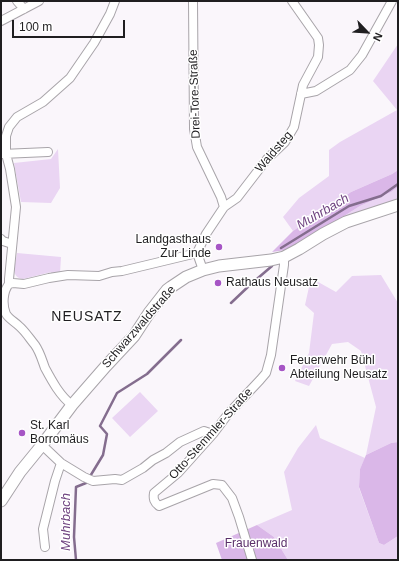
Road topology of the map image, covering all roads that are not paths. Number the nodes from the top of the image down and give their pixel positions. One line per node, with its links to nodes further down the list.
1 (17, 1): 7 (street)
2 (39, 1): 7 (street)
3 (115, 1): 11 (street)
4 (193, 1): 13 (street, Drei-Tore-Straße)
5 (292, 1): 9 (street, Waldsteg)
6 (392, 1): 9 (street)
7 (24, 9): 8 (street)
8 (1, 21)
9 (301, 94): 13 (street, Waldsteg)
10 (48, 152): 11 (street)
11 (3, 154): 15 (street)
12 (398, 205): 17 (main road, Schwarzwaldstraße)
13 (224, 207): 16 (street)
14 (1, 239): 15 (street)
15 (12, 244): 19 (street)
16 (197, 253): 18 (street); 19 (street)
17 (284, 257): 18 (main road, Schwarzwaldstraße); 21 (street, Otto-Stemmler-Straße)
18 (203, 270): 20 (main road, Schwarzwaldstraße)
19 (9, 284): 20 (street)
20 (72, 405): 22 (main road, Schwarzwaldstraße)
21 (213, 434): 23 (street); 26 (street, Otto-Stemmler-Straße)
22 (42, 445): 23 (street); 24 (main road, Schwarzwaldstraße)
23 (61, 463): 25 (street)
24 (1, 501)
25 (45, 547)
26 (252, 560)

